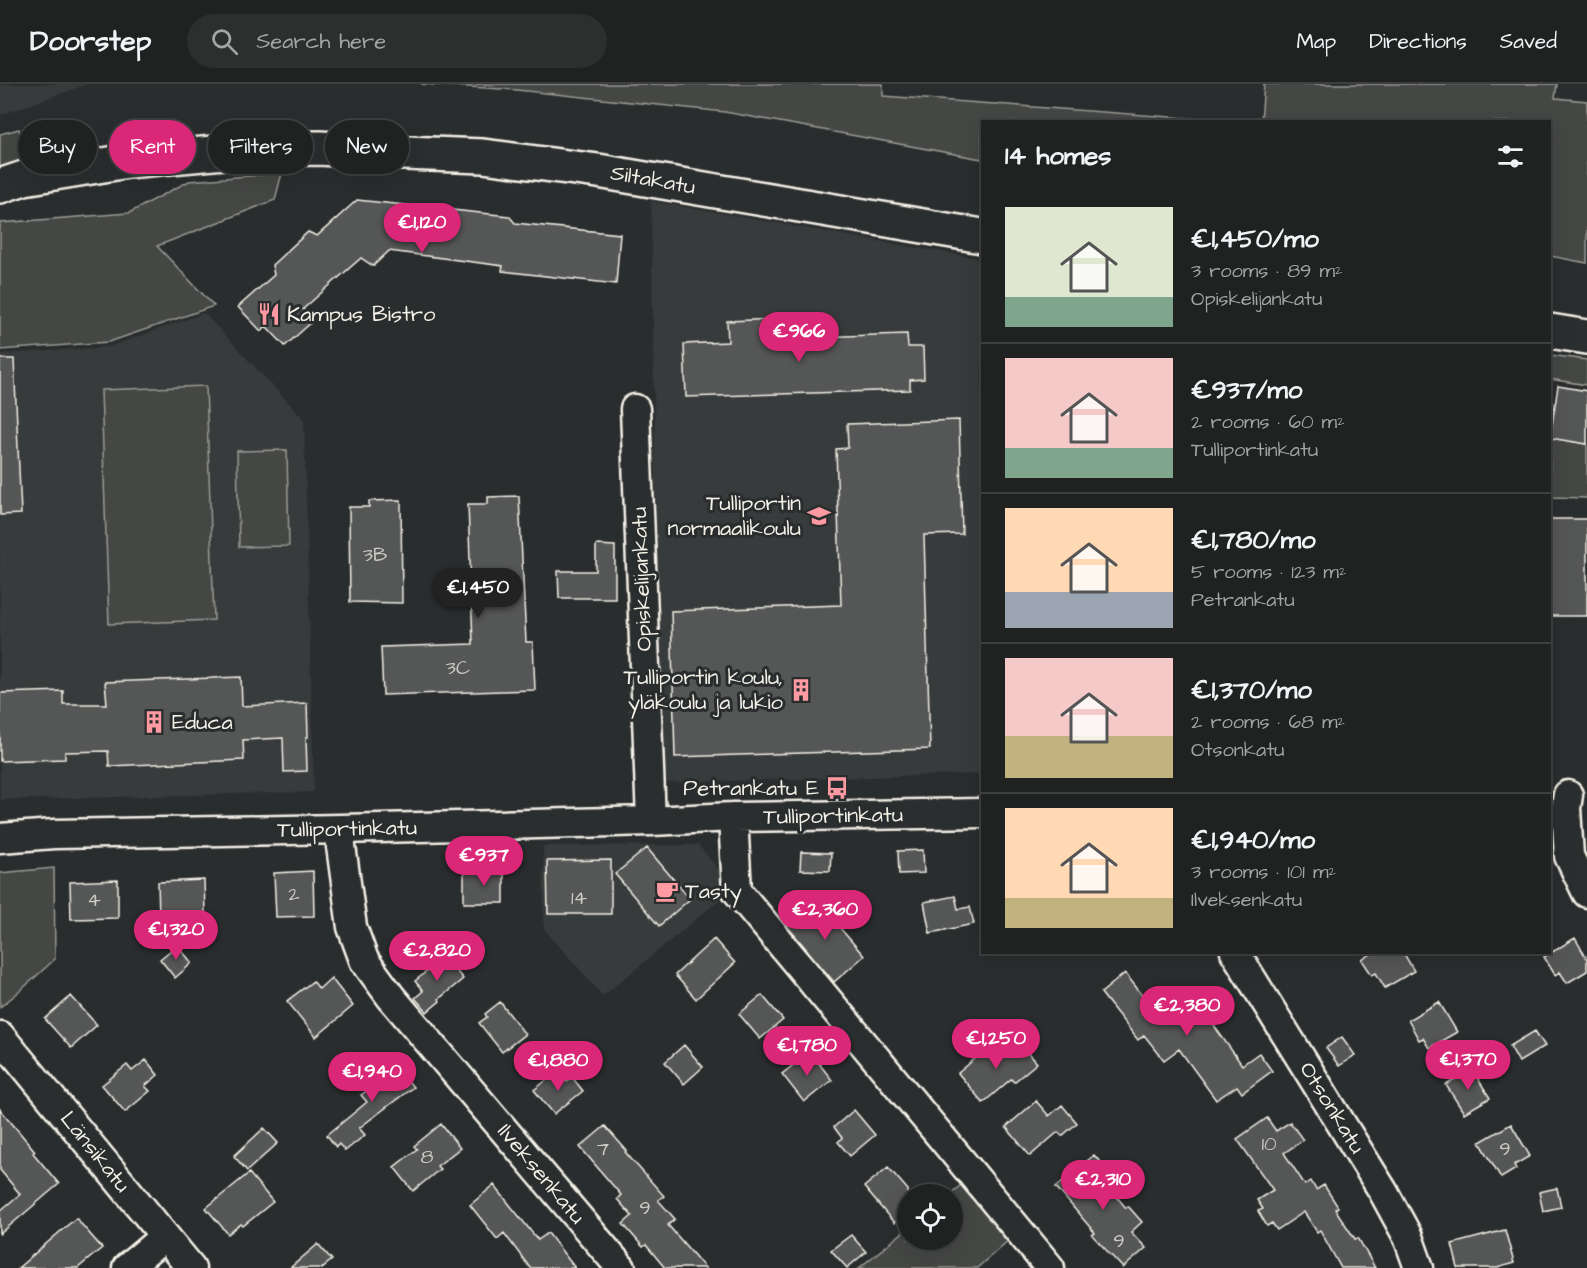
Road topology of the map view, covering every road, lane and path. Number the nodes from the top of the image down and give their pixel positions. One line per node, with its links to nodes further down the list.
1 (12, 182): 2 (main road, Siltakatu)
2 (981, 237)
3 (1551, 331): 4 (main road)
4 (1587, 337)
5 (635, 409): 9 (street, Opiskelijankatu)
6 (1568, 795): 12 (street)
7 (981, 813): 8 (street, Tulliportinkatu)
8 (733, 817): 9 (street, Tulliportinkatu); 19 (street)
9 (651, 821): 10 (street, Tulliportinkatu)
10 (340, 829): 11 (street, Tulliportinkatu); 18 (street, Ilveksenkatu)
11 (0, 838)
12 (1587, 892)
13 (1236, 954): 20 (street, Otsonkatu)
14 (0, 1036): 15 (street, Länsikatu)
15 (164, 1236): 16 (street); 17 (street, Länsikatu)
16 (127, 1268)
17 (191, 1268)
18 (621, 1268)
19 (1050, 1268)
20 (1419, 1268)

